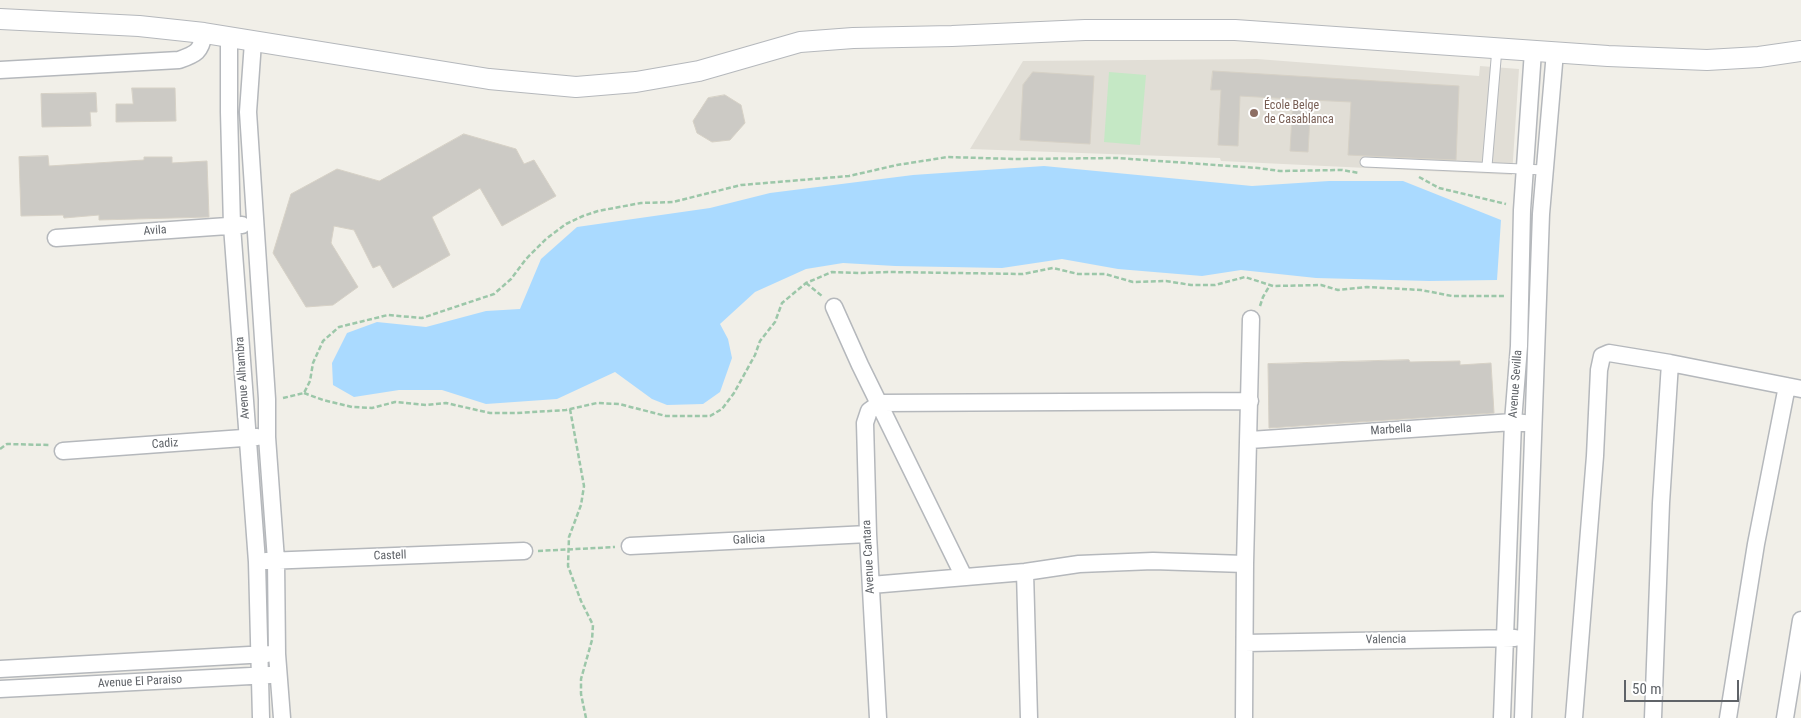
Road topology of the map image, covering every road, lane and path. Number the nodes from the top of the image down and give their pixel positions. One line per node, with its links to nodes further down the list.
1 (0, 19): 2 (street)
2 (204, 33): 3 (street); 9 (street)
3 (229, 38): 4 (street); 18 (street, Avenue Alhambra)
4 (253, 42): 5 (street); 17 (street, Avenue Alhambra)
5 (1497, 48): 6 (street); 11 (lane)
6 (1533, 51): 8 (street); 12 (street, Avenue Sevilla)
7 (1801, 51): 8 (street)
8 (1554, 52): 13 (street, Avenue Sevilla)
9 (0, 70)
10 (1365, 162): 11 (lane)
11 (1487, 166): 12 (lane)
12 (1519, 168): 13 (lane); 16 (street, Avenue Sevilla)
13 (1544, 170): 33 (street, Avenue Sevilla)
14 (1361, 174): 27 (path)
15 (1415, 176): 16 (path)
16 (1522, 210): 22 (street, Avenue Sevilla)
17 (254, 224): 18 (street, Avila); 28 (street, Avenue Alhambra)
18 (232, 226): 19 (street, Avila); 35 (street, Avenue Alhambra)
19 (56, 238)
20 (806, 282): 21 (path); 23 (path); 31 (path)
21 (1270, 285): 22 (path); 24 (path)
22 (1520, 295): 32 (street, Avenue Sevilla)
23 (834, 307): 30 (street)
24 (1252, 318): 29 (street)
25 (1670, 363): 26 (street); 67 (street); 68 (street)
26 (1794, 387): 69 (street)
27 (304, 393): 28 (path); 31 (path)
28 (267, 399): 34 (street, Avenue Alhambra)
29 (1250, 401): 30 (street); 36 (street)
30 (880, 403): 39 (street, Avenue Cantara); 47 (street)
31 (570, 409): 41 (path)
32 (1513, 422): 33 (street, Marbella); 36 (street, Marbella); 50 (street, Avenue Sevilla)
33 (1532, 424): 51 (street, Avenue Sevilla)
34 (267, 437): 35 (street, Cadiz); 43 (street, Avenue Alhambra)
35 (247, 438): 38 (street, Cadiz); 44 (street, Avenue Alhambra)
36 (1250, 440): 45 (street)
37 (0, 450): 38 (path)
38 (63, 451)
39 (868, 534): 40 (street, Galicia); 48 (street, Avenue Cantara)
40 (630, 546): 41 (path)
41 (568, 550): 42 (path); 61 (path)
42 (524, 551): 43 (street, Castell)
43 (276, 560): 44 (street, Castell); 54 (street, Avenue Alhambra)
44 (256, 562): 53 (street, Avenue Alhambra)
45 (1245, 564): 46 (street); 52 (street)
46 (1026, 572): 47 (street); 63 (street)
47 (964, 577): 48 (street)
48 (871, 585): 62 (street, Avenue Cantara)
49 (1801, 620): 70 (street)
50 (1505, 638): 51 (street, Valencia); 52 (street, Valencia); 65 (street, Avenue Sevilla)
51 (1527, 639): 66 (street, Avenue Sevilla)
52 (1245, 643): 64 (street)
53 (258, 654): 54 (street, Avenue El Paraiso); 55 (street, Avenue El Paraiso); 57 (street, Avenue Alhambra)
54 (277, 654): 56 (street, Avenue Alhambra)
55 (0, 669)
56 (280, 675): 57 (street, Avenue El Paraiso); 60 (street, Avenue Alhambra)
57 (260, 676): 58 (street, Avenue El Paraiso); 59 (street, Avenue Alhambra)
58 (0, 689)
59 (261, 718)
60 (282, 718)
61 (586, 718)
62 (878, 718)
63 (1029, 718)
64 (1244, 718)
65 (1502, 718)
66 (1523, 718)
67 (1574, 718)
68 (1653, 718)
69 (1728, 718)
70 (1785, 718)

